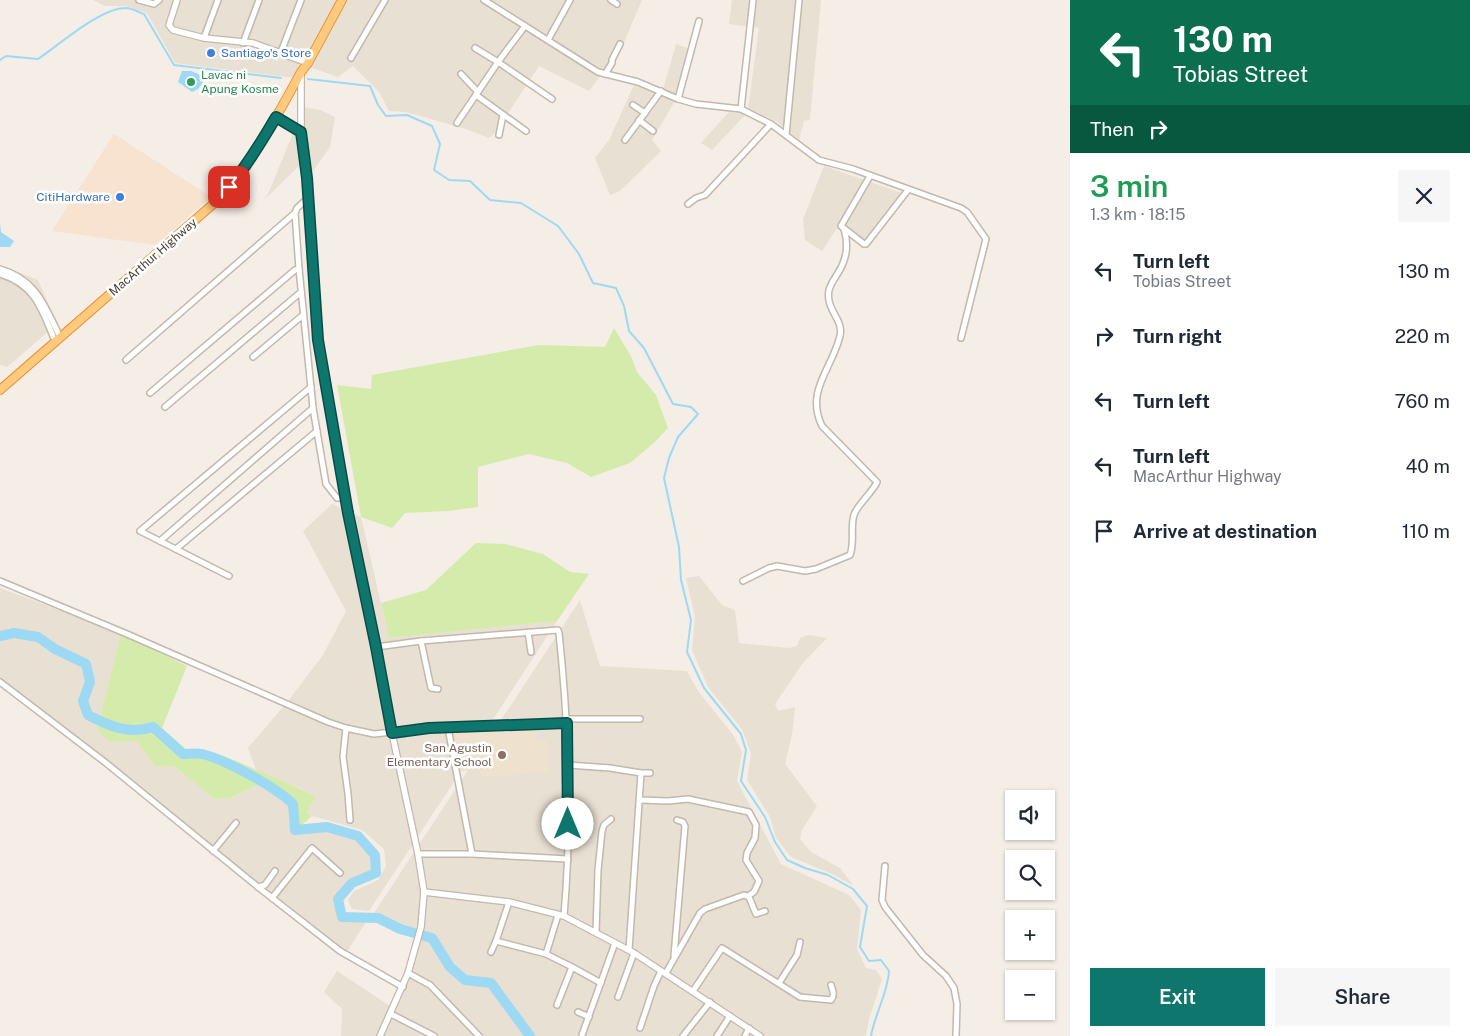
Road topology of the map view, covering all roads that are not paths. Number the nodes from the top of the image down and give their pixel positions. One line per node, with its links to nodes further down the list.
1 (139, 0): 2 (street)
2 (159, 0)
3 (177, 0): 17 (street)
4 (218, 0): 17 (street)
5 (259, 0): 19 (street)
6 (301, 0): 22 (street)
7 (342, 0): 24 (highway, MacArthur Highway)
8 (385, 0): 23 (street)
9 (484, 0): 16 (street)
10 (570, 0): 18 (street)
11 (611, 0): 14 (street)
12 (753, 0): 34 (street)
13 (799, 0): 45 (street)
14 (617, 4)
15 (699, 21): 32 (street)
16 (525, 26): 18 (street); 25 (street)
17 (204, 38): 19 (street)
18 (548, 40): 28 (street)
19 (243, 42): 22 (street)
20 (620, 44): 28 (street)
21 (475, 48): 25 (street)
22 (281, 52): 24 (street)
23 (351, 58)
24 (308, 62): 26 (highway, MacArthur Highway)
25 (498, 62): 30 (street); 31 (street)
26 (301, 72): 37 (highway, MacArthur Highway); 43 (street)
27 (461, 74): 30 (street)
28 (606, 74): 29 (street)
29 (660, 92): 32 (street); 35 (street)
30 (477, 94): 36 (street); 39 (street)
31 (552, 99)
32 (678, 99): 34 (street)
33 (633, 105): 35 (street)
34 (741, 109): 40 (street)
35 (644, 113): 38 (street)
36 (503, 115): 41 (street); 44 (street)
37 (276, 117): 43 (street); 60 (highway, MacArthur Highway)
38 (639, 120): 42 (street); 46 (street)
39 (457, 123)
40 (771, 124): 45 (street); 50 (street)
41 (526, 131)
42 (653, 131)
43 (301, 132): 49 (street)
44 (499, 135)
45 (786, 135): 47 (street)
46 (625, 140)
47 (870, 176): 48 (street); 52 (street)
48 (908, 190): 52 (street); 59 (street)
49 (308, 198): 51 (street); 69 (street)
50 (688, 204)
51 (295, 214): 54 (street); 62 (street)
52 (844, 229): 73 (street)
53 (0, 269): 57 (street)
54 (299, 269): 56 (street); 65 (street)
55 (0, 274): 57 (street)
56 (301, 292): 58 (street); 66 (street)
57 (43, 306): 60 (street)
58 (303, 315): 61 (street); 63 (street)
59 (961, 338)
60 (58, 339): 64 (highway, MacArthur Highway)
61 (253, 357)
62 (126, 360)
63 (311, 387): 67 (street); 70 (street)
64 (0, 390)
65 (150, 393)
66 (164, 407)
67 (313, 408): 68 (street); 70 (street)
68 (317, 431): 69 (street); 71 (street)
69 (346, 498): 77 (street)
70 (160, 541): 71 (street)
71 (176, 549): 72 (street)
72 (229, 576)
73 (743, 580)
74 (0, 581): 83 (street)
75 (528, 632): 76 (street); 78 (street); 82 (street)
76 (421, 641): 77 (street); 80 (street)
77 (376, 647): 85 (street)
78 (531, 652)
79 (0, 682): 94 (street)
80 (438, 689)
81 (640, 719): 82 (street)
82 (567, 721): 84 (street); 86 (street)
83 (346, 728): 85 (street); 90 (street)
84 (448, 728): 85 (street); 96 (street)
85 (392, 733): 95 (street)
86 (568, 765): 87 (street); 97 (street)
87 (641, 773): 88 (street); 89 (street)
88 (650, 773)
89 (640, 800): 103 (street); 113 (street)
90 (350, 820)
91 (610, 820): 108 (street)
92 (677, 820): 115 (street)
93 (236, 823): 94 (street)
94 (213, 851): 101 (street)
95 (418, 854): 96 (street); 102 (street)
96 (472, 854): 97 (street)
97 (568, 859): 107 (street)
98 (885, 866): 141 (street)
99 (275, 871): 101 (street)
100 (340, 873): 104 (street)
101 (258, 887): 104 (street)
102 (424, 892): 105 (street); 118 (street)
103 (748, 896): 106 (street); 115 (street)
104 (272, 898): 122 (street)
105 (509, 902): 107 (street); 109 (street)
106 (765, 911)
107 (561, 916): 108 (street); 114 (street)
108 (596, 932): 110 (street)
109 (496, 941): 112 (street); 114 (street)
110 (615, 942): 113 (street); 119 (street)
111 (800, 942): 120 (street)
112 (491, 952)
113 (632, 952): 117 (street); 124 (street)
114 (546, 954): 116 (street)
115 (674, 959): 117 (street)
116 (572, 967): 119 (street); 126 (street)
117 (663, 972): 123 (street); 131 (street)
118 (408, 973): 122 (street); 136 (street)
119 (601, 982): 130 (street)
120 (779, 983): 121 (street); 123 (street)
121 (831, 985)
122 (403, 987): 128 (street)
123 (693, 991): 125 (street)
124 (618, 998)
125 (710, 1002): 129 (street); 137 (street)
126 (557, 1005)
127 (578, 1012): 130 (street)
128 (391, 1014): 134 (street); 135 (street)
129 (730, 1016): 132 (street); 138 (street)
130 (589, 1017): 133 (street)
131 (640, 1028)
132 (749, 1028): 139 (street); 140 (street)
133 (582, 1035)
134 (380, 1036)
135 (434, 1036)
136 (480, 1036)
137 (683, 1036)
138 (717, 1036)
139 (745, 1036)
140 (760, 1036)
141 (956, 1036)

